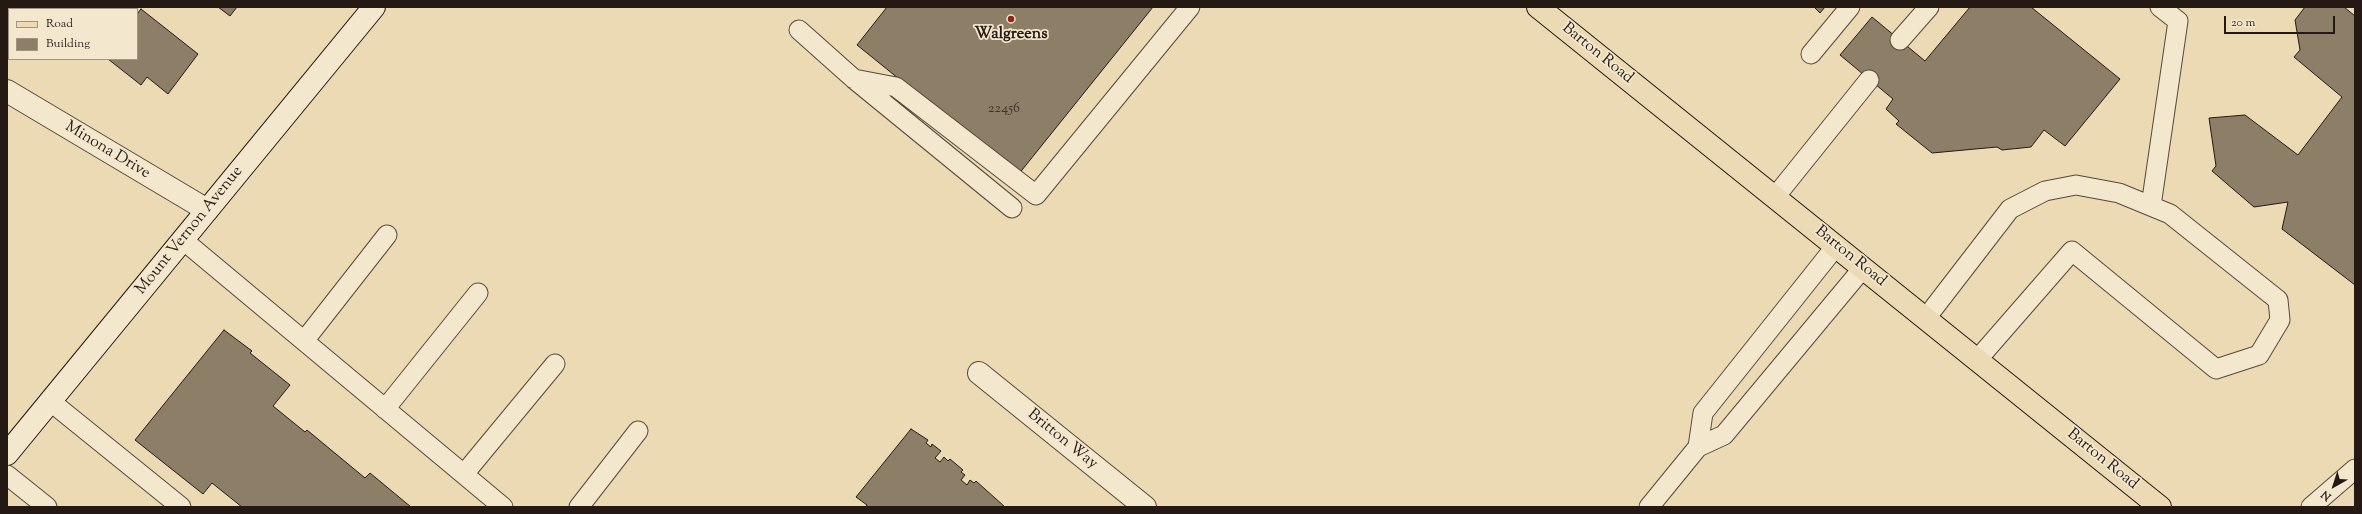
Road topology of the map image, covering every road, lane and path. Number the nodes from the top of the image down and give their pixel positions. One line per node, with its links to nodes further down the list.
1 (374, 7): 16 (main road, Mount Vernon Avenue)
2 (1190, 7): 10 (lane)
3 (1538, 7): 13 (main road, Barton Road)
4 (1850, 7): 9 (lane)
5 (1930, 7): 8 (lane)
6 (2160, 7): 14 (lane)
7 (799, 30): 10 (lane)
8 (1900, 40)
9 (1811, 54)
10 (854, 79): 15 (lane)
11 (1869, 80): 13 (lane)
12 (7, 91): 16 (main road, Minona Drive)
13 (1775, 197): 19 (main road, Barton Road)
14 (2151, 206): 22 (lane); 24 (lane)
15 (1012, 208)
16 (207, 210): 18 (main road, Mount Vernon Avenue)
17 (387, 235): 23 (lane)
18 (183, 240): 23 (lane); 27 (main road, Mount Vernon Avenue)
19 (1836, 246): 20 (main road, Barton Road); 30 (lane)
20 (1863, 268): 22 (main road, Barton Road); 30 (lane)
21 (478, 293): 28 (lane)
22 (1926, 318): 24 (main road, Barton Road)
23 (304, 341): 28 (lane)
24 (1977, 360): 41 (main road, Barton Road)
25 (555, 364): 33 (lane)
26 (979, 373): 35 (main road, Britton Way)
27 (50, 402): 31 (main road, Mount Vernon Avenue); 37 (lane)
28 (385, 409): 33 (lane)
29 (638, 431): 39 (lane)
30 (1698, 447): 40 (lane)
31 (7, 454)
32 (2355, 469): 42 (lane)
33 (464, 474): 38 (lane)
34 (7, 475): 36 (lane)
35 (1139, 505)
36 (47, 507)
37 (181, 507)
38 (503, 507)
39 (578, 507)
40 (1649, 507)
41 (2160, 507)
42 (2311, 507)

